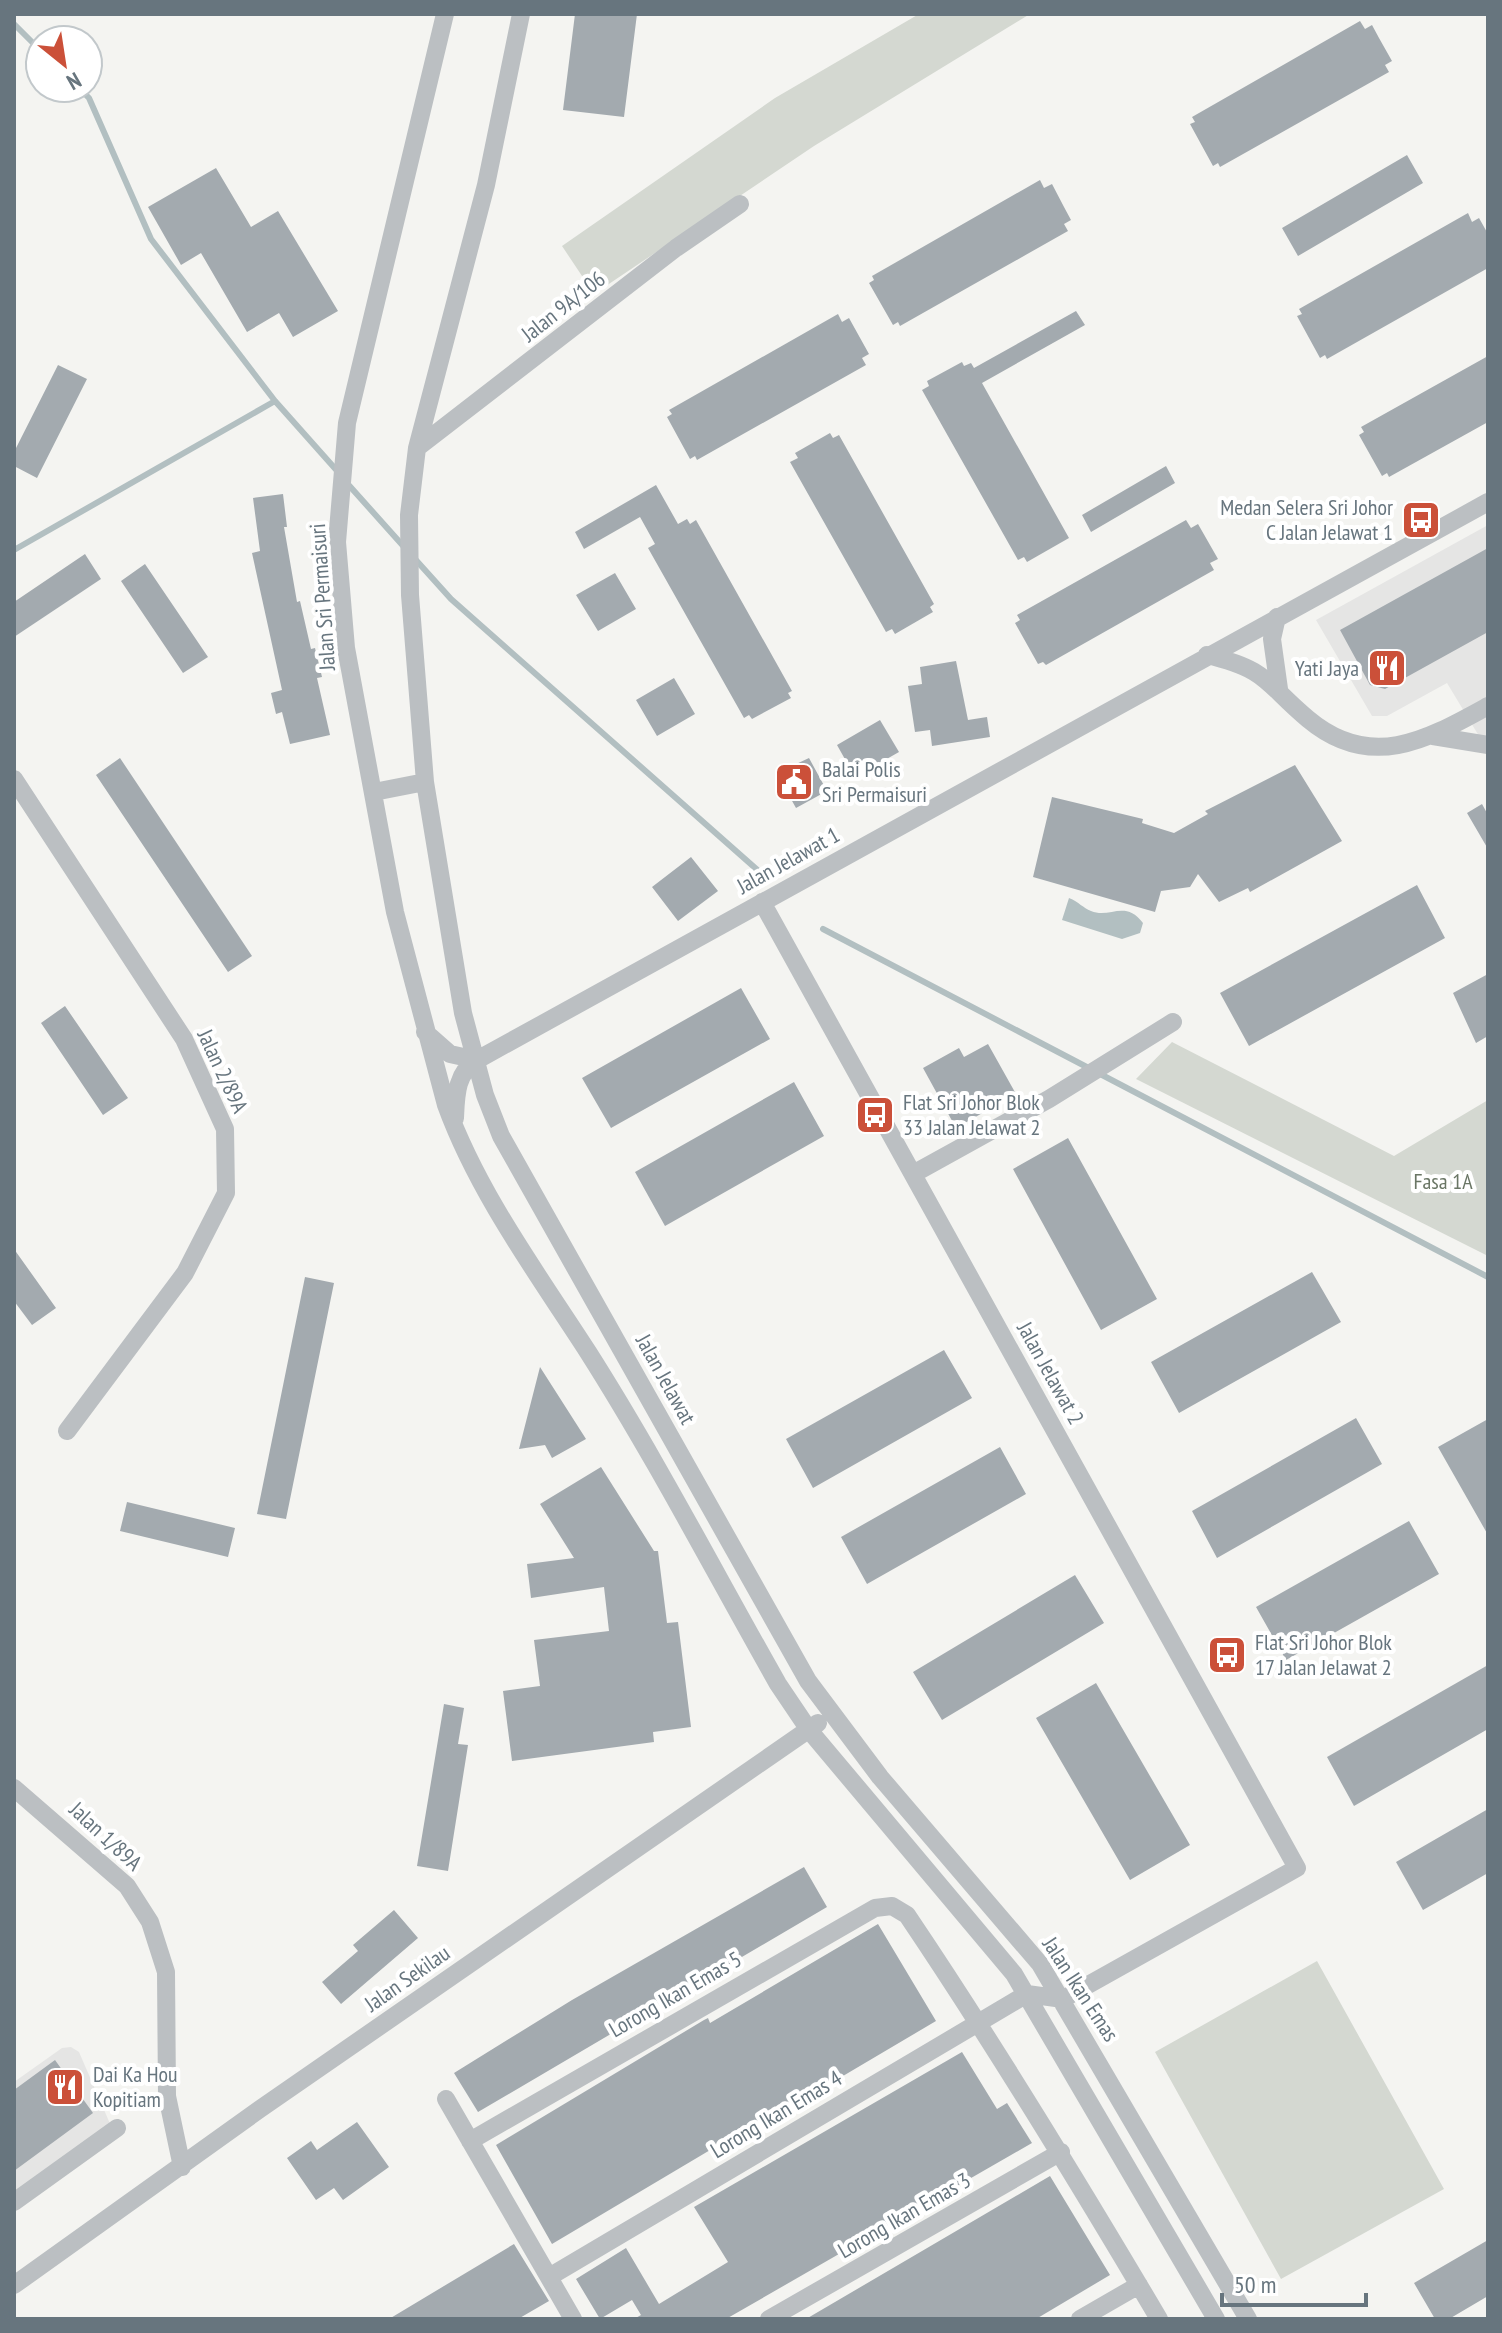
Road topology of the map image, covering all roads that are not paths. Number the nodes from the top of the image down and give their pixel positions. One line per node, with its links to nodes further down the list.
1 (445, 14): 14 (street, Jalan Sri Permaisuri)
2 (521, 14): 4 (street)
3 (740, 204): 4 (street, Jalan 9A/106)
4 (417, 448): 13 (street)
5 (1488, 502): 6 (street, Jalan Jelawat 1)
6 (1277, 617): 7 (street, Jalan Jelawat 1); 8 (street)
7 (1207, 655): 8 (street); 15 (street, Jalan Jelawat 1)
8 (1279, 689): 10 (street)
9 (1488, 706): 10 (street)
10 (1433, 736): 11 (street)
11 (1488, 745)
12 (14, 779): 21 (street, Jalan 2/89A)
13 (425, 782): 14 (street); 18 (street)
14 (374, 792): 17 (street, Jalan Sri Permaisuri)
15 (762, 902): 18 (street, Jalan Jelawat 1); 20 (street, Jalan Jelawat 2)
16 (1173, 1022): 20 (street)
17 (424, 1031): 18 (street); 19 (street, Jalan Sri Permaisuri)
18 (477, 1060): 19 (street); 22 (street, Jalan Jelawat)
19 (454, 1128): 23 (street)
20 (913, 1174): 26 (street, Jalan Jelawat 2)
21 (67, 1431)
22 (831, 1715): 23 (street, Jalan Sekilau); 26 (street, Jalan Ikan Emas)
23 (809, 1730): 25 (street); 32 (street, Jalan Sekilau)
24 (14, 1788): 32 (street, Jalan 1/89A)
25 (1027, 1994): 26 (street); 27 (street, Lorong Ikan Emas 4); 41 (street)
26 (1063, 1999): 42 (street, Jalan Ikan Emas)
27 (979, 2021): 30 (street, Lorong Ikan Emas 5); 31 (street); 34 (street, Lorong Ikan Emas 4)
28 (446, 2099): 30 (street)
29 (117, 2128): 33 (street)
30 (470, 2141): 34 (street)
31 (1061, 2152): 36 (street); 38 (street, Lorong Ikan Emas 3)
32 (182, 2167): 35 (street, Jalan Sekilau)
33 (14, 2202)
34 (549, 2277): 37 (street)
35 (14, 2285)
36 (1139, 2285): 39 (street); 40 (street)
37 (573, 2319)
38 (769, 2319)
39 (1080, 2319)
40 (1159, 2319)
41 (1216, 2319)
42 (1248, 2319)

